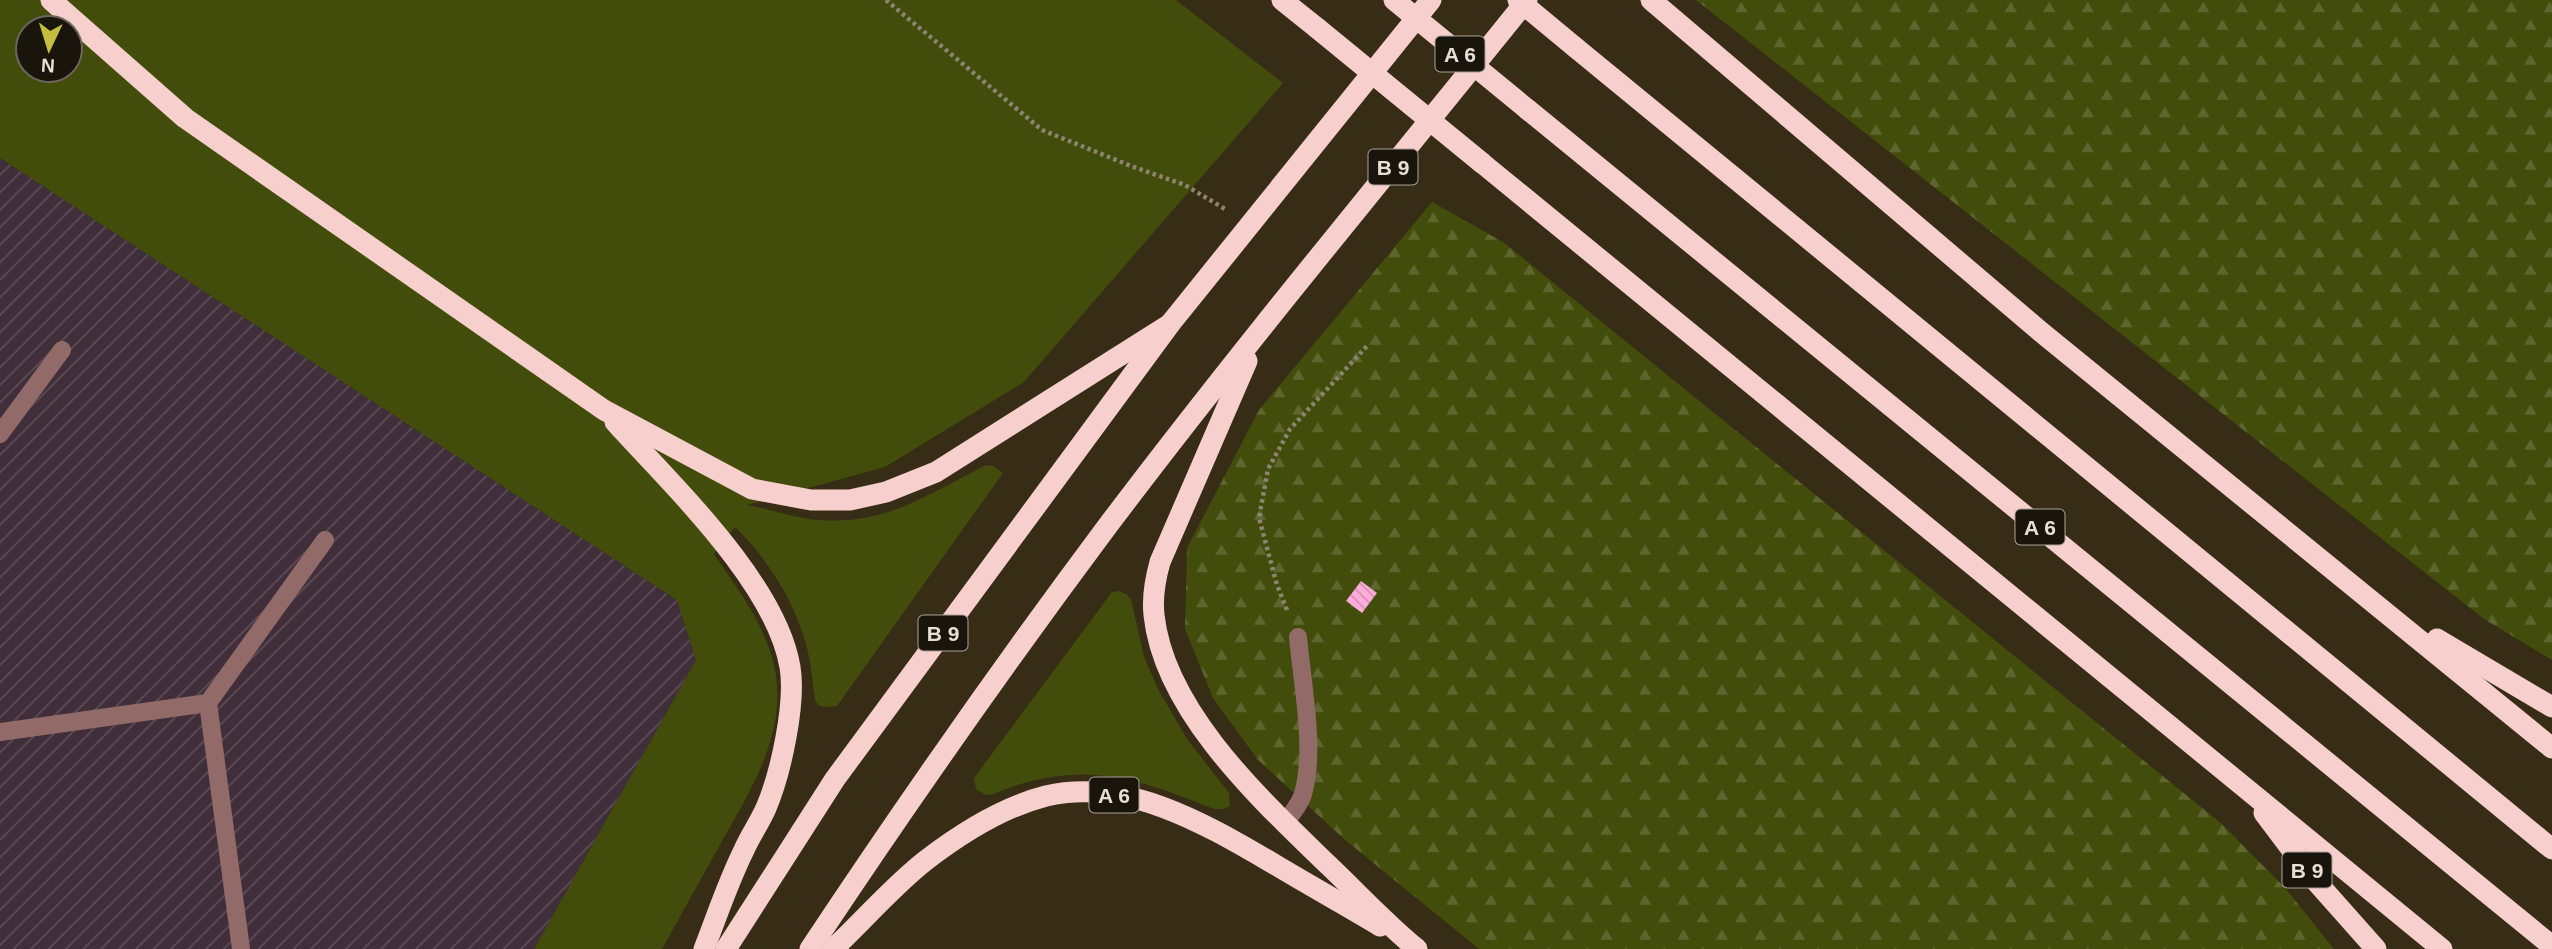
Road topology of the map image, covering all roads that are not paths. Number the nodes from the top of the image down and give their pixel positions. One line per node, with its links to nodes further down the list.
1 (51, 0): 11 (highway)
2 (1282, 0): 20 (highway, bridge)
3 (1394, 0): 24 (highway, A 6, bridge)
4 (1431, 0): 8 (highway, B 9)
5 (1518, 0): 22 (highway, bridge)
6 (1527, 0): 9 (highway, B 9)
7 (1651, 0): 14 (highway)
8 (1170, 324): 11 (highway); 27 (highway, B 9)
9 (1259, 333): 21 (highway, B 9); 28 (highway, B 9)
10 (62, 350): 12 (lane)
11 (604, 410): 26 (highway)
12 (0, 434)
13 (325, 540): 16 (lane)
14 (2374, 600): 17 (highway); 19 (highway)
15 (1298, 637): 21 (lane)
16 (208, 704): 18 (lane); 25 (lane)
17 (2552, 708)
18 (0, 732)
19 (2552, 748)
20 (2244, 786): 30 (highway, B 9); 31 (highway)
21 (1285, 824): 23 (highway, B 9)
22 (2552, 849)
23 (1414, 946): 29 (highway, A 6)
24 (2552, 946)
25 (241, 949)
26 (704, 949)
27 (726, 949)
28 (810, 949)
29 (833, 949)
30 (2376, 949)
31 (2442, 949)

